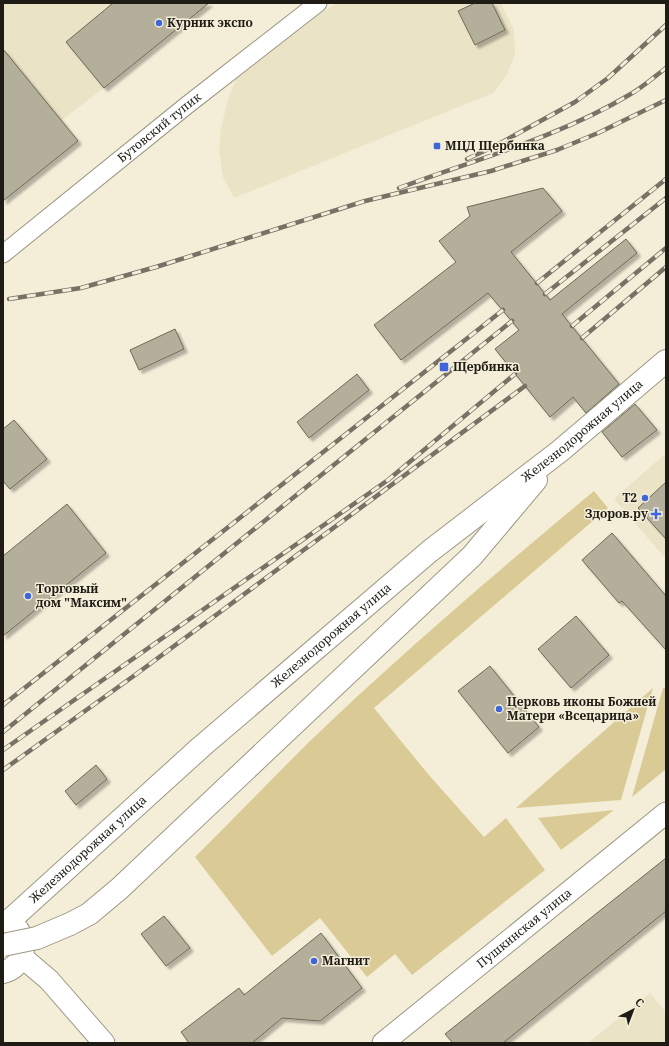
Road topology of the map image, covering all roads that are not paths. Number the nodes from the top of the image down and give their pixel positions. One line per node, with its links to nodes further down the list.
1 (318, 3): 2 (street, Бутовский тупик)
2 (3, 254)
3 (666, 361): 4 (main road, Железнодорожная улица)
4 (560, 451): 6 (main road, Железнодорожная улица); 7 (main road, bridge)
5 (666, 813): 11 (street, Пушкинская улица)
6 (5, 921): 8 (main road, Железнодорожная улица)
7 (3, 945)
8 (22, 957): 9 (main road); 10 (street)
9 (3, 972)
10 (104, 1043)
11 (383, 1043)

